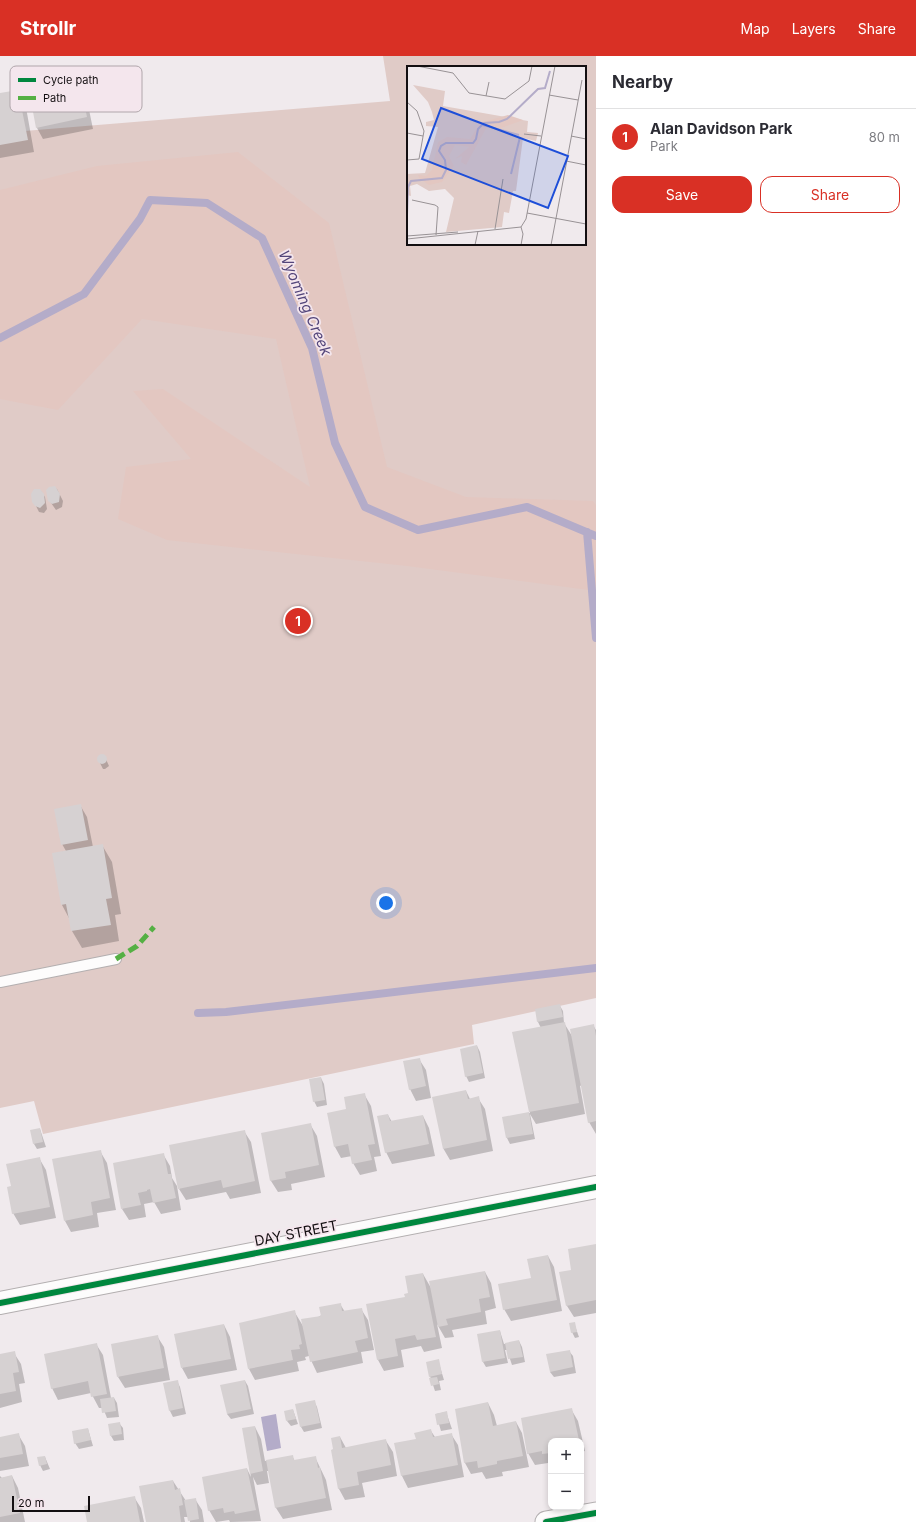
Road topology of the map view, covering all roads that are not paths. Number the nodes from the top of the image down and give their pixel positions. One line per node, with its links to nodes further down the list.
1 (116, 959): 2 (lane)
2 (0, 982)
3 (596, 1188): 4 (street, DAY STREET)
4 (0, 1303)
5 (596, 1513): 6 (street)
6 (546, 1522)

